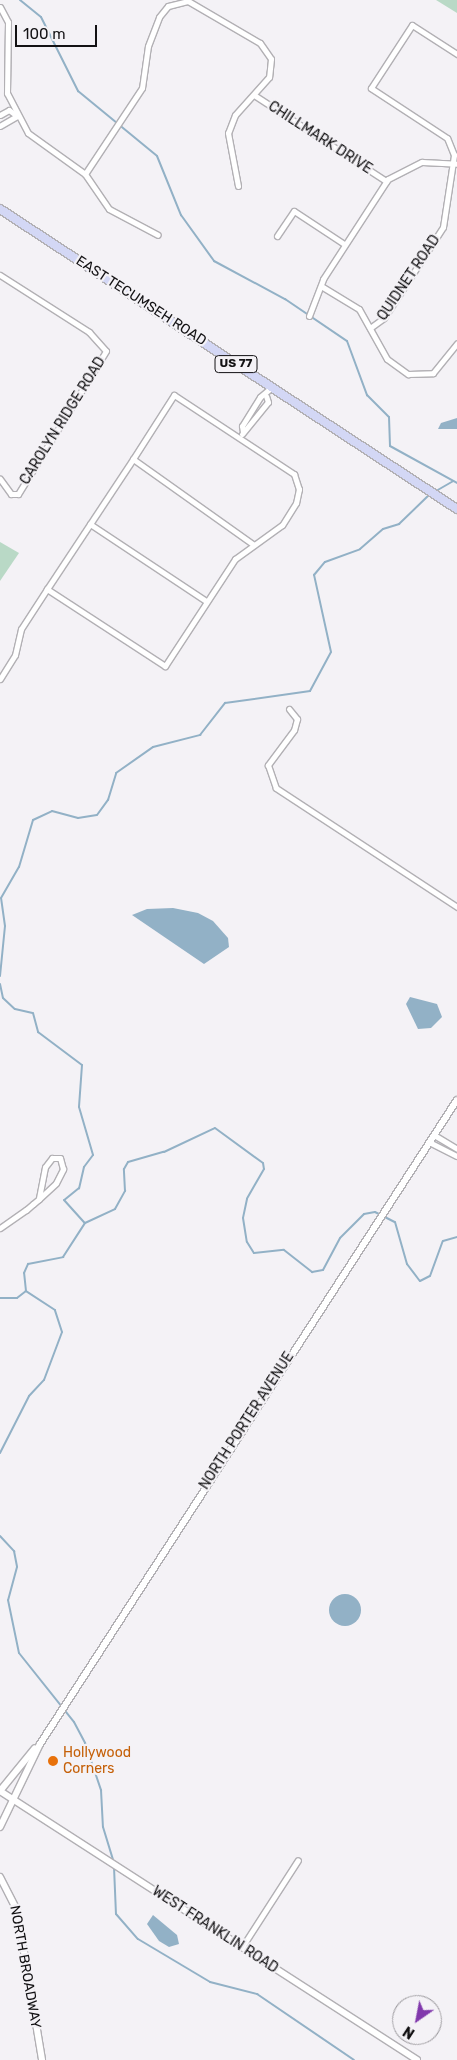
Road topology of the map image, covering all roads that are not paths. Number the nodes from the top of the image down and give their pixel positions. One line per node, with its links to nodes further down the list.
1 (0, 7): 5 (street)
2 (457, 54): 7 (street, QUIDNET ROAD)
3 (254, 95): 8 (street); 9 (street, CHILLMARK DRIVE); 10 (street)
4 (0, 115): 5 (street)
5 (17, 116): 6 (street); 8 (street)
6 (0, 126)
7 (455, 164): 9 (street); 18 (street, QUIDNET ROAD)
8 (85, 174): 12 (street)
9 (386, 181): 14 (street)
10 (238, 186)
11 (0, 209): 20 (main road, EAST TECUMSEH ROAD / US 77)
12 (158, 235)
13 (277, 236): 14 (street)
14 (344, 244): 16 (street)
15 (0, 275): 24 (street, CAROLYN RIDGE ROAD)
16 (321, 286): 17 (street); 18 (street)
17 (309, 316)
18 (370, 328): 19 (street)
19 (457, 343)
20 (272, 387): 21 (street); 25 (main road, EAST TECUMSEH ROAD / US 77)
21 (266, 396): 22 (street); 22 (street)
22 (242, 434): 23 (street); 27 (street)
23 (133, 459): 26 (street); 27 (street)
24 (0, 480)
25 (456, 508)
26 (90, 524): 28 (street); 29 (street)
27 (254, 545): 29 (street)
28 (47, 588): 29 (street); 30 (street)
29 (206, 601)
30 (0, 679)
31 (289, 709): 32 (street)
32 (457, 907)
33 (457, 1100): 34 (street, NORTH PORTER AVENUE)
34 (434, 1135): 35 (street, NORTH PORTER AVENUE); 36 (street)
35 (429, 1142): 37 (street); 40 (street, NORTH PORTER AVENUE)
36 (457, 1149)
37 (457, 1156)
38 (39, 1199): 38 (street); 39 (street)
39 (0, 1228)
40 (40, 1744): 41 (street, NORTH PORTER AVENUE); 42 (street, NORTH PORTER AVENUE)
41 (0, 1791): 42 (street, WEST FRANKLIN ROAD)
42 (14, 1800): 43 (street, NORTH PORTER AVENUE); 46 (street, WEST FRANKLIN ROAD)
43 (0, 1827)
44 (298, 1860): 46 (street)
45 (0, 1877): 47 (street, NORTH BROADWAY)
46 (242, 1947): 48 (street, WEST FRANKLIN ROAD)
47 (42, 2060)
48 (417, 2060)

